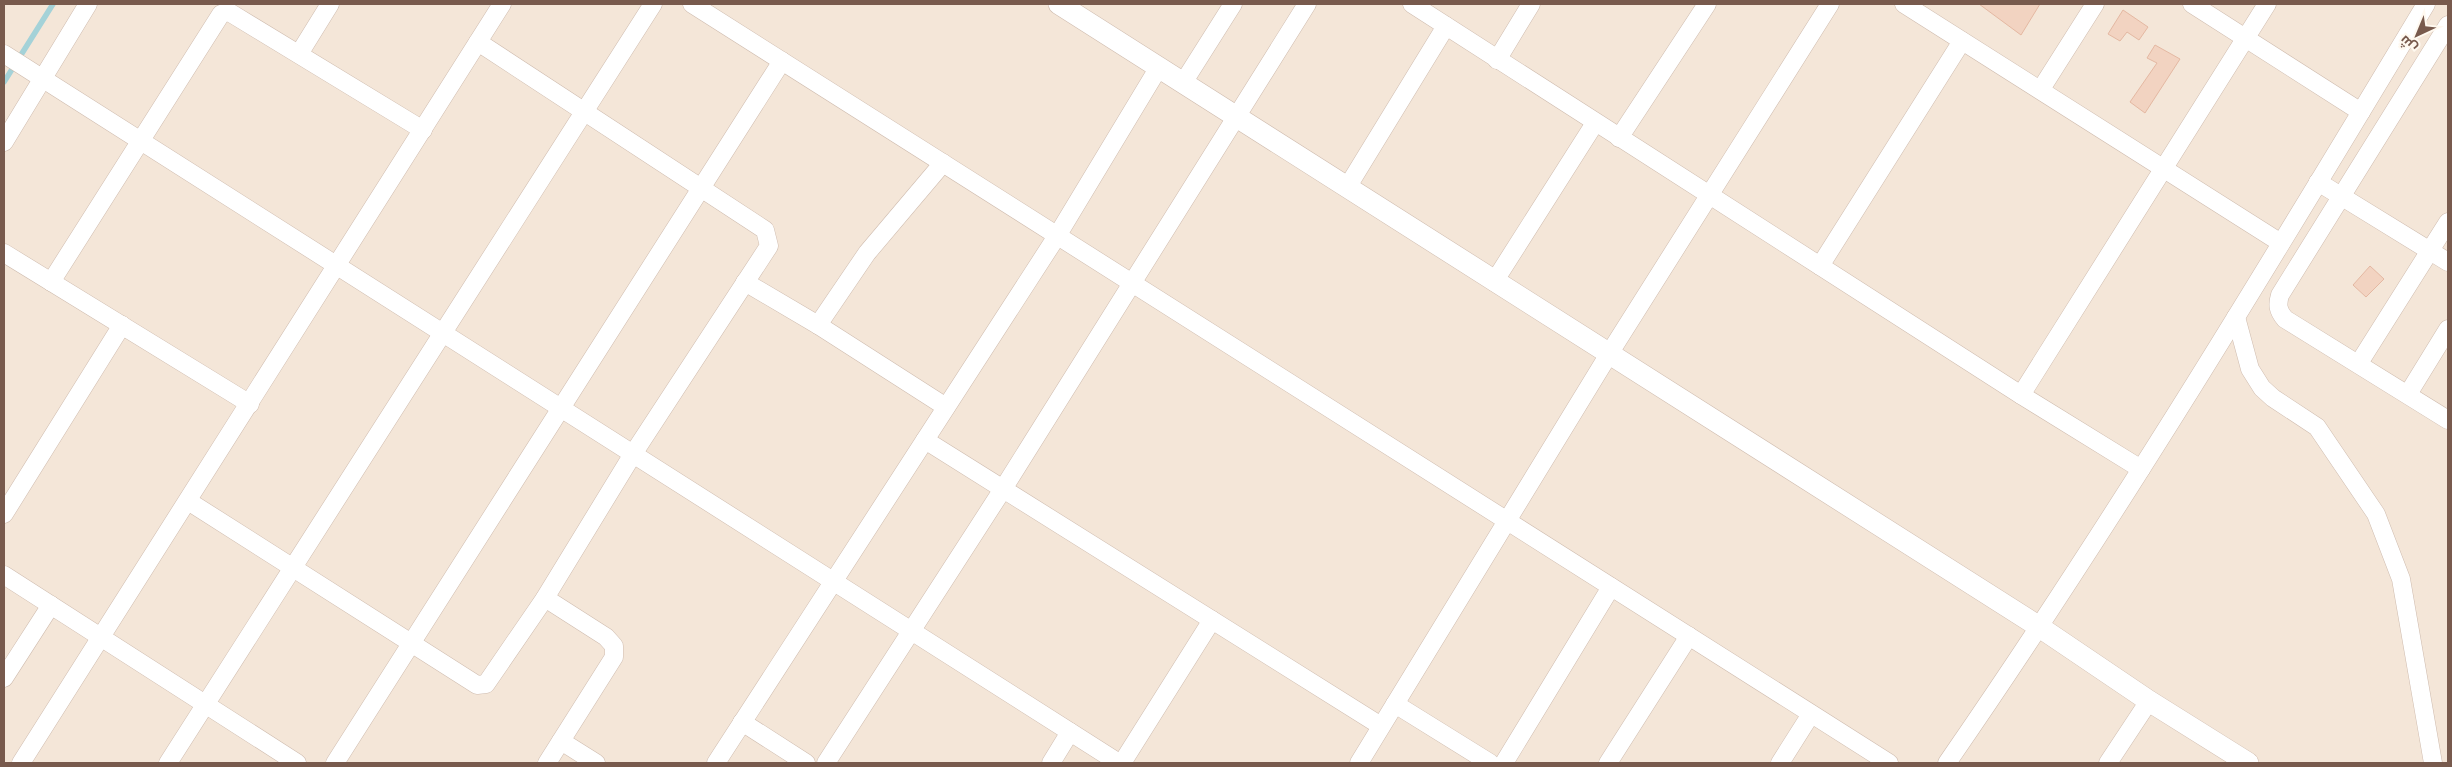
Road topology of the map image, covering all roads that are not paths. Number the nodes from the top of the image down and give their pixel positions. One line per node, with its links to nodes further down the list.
1 (88, 4): 28 (street)
2 (330, 4): 24 (street)
3 (502, 4): 22 (street)
4 (653, 4): 31 (street)
5 (692, 4): 26 (street)
6 (1060, 4): 27 (street)
7 (1233, 4): 29 (street)
8 (1307, 4): 33 (street)
9 (1412, 4): 19 (street)
10 (1531, 4): 25 (street)
11 (1707, 4): 36 (street)
12 (1830, 4): 44 (street)
13 (1904, 4): 21 (street)
14 (2095, 4): 30 (street)
15 (2192, 4): 20 (street)
16 (2267, 4): 20 (street)
17 (2426, 4): 32 (street)
18 (2448, 25): 45 (street)
19 (1446, 26): 25 (street); 42 (street)
20 (2245, 39): 32 (street); 40 (street)
21 (1962, 41): 30 (street); 52 (street)
22 (478, 42): 31 (street); 35 (street)
23 (4, 54): 28 (street)
24 (299, 54): 35 (street); 37 (street)
25 (1497, 60): 34 (street)
26 (782, 62): 39 (street); 43 (street)
27 (1159, 67): 29 (street); 47 (street)
28 (42, 78): 37 (street); 38 (street)
29 (1183, 82): 33 (street)
30 (2041, 89): 40 (street)
31 (586, 112): 43 (street); 62 (street)
32 (2361, 112): 41 (street)
33 (1236, 116): 42 (street); 57 (street)
34 (1595, 123): 36 (street); 56 (street)
35 (423, 130): 53 (street)
36 (1619, 138): 44 (street)
37 (140, 139): 53 (street); 54 (street)
38 (4, 142)
39 (942, 163): 47 (street); 60 (street)
40 (2164, 168): 48 (street); 66 (street)
41 (2318, 182): 45 (street); 48 (street)
42 (1348, 186): 56 (street)
43 (701, 188): 55 (street); 68 (street)
44 (1710, 195): 52 (street); 63 (street)
45 (2341, 196): 49 (street); 64 (street)
46 (2448, 222): 49 (street)
47 (1057, 236): 57 (street); 69 (street)
48 (2281, 243): 58 (street)
49 (2430, 250): 51 (street); 64 (street)
50 (4, 253): 54 (street)
51 (2448, 262)
52 (1820, 266): 66 (street)
53 (337, 268): 62 (street); 67 (street)
54 (51, 282): 59 (street)
55 (746, 282): 60 (street); 72 (street)
56 (1494, 282): 63 (street)
57 (1131, 283): 74 (street); 77 (street)
58 (2236, 317): 73 (street); 119 (street)
59 (122, 325): 67 (street); 76 (street)
60 (818, 325): 69 (street)
61 (2448, 329): 65 (street)
62 (443, 333): 68 (street); 78 (street)
63 (1609, 354): 77 (street); 85 (street)
64 (2359, 363): 65 (street)
65 (2408, 394): 70 (street)
66 (2021, 395): 73 (street)
67 (250, 404): 75 (street)
68 (561, 407): 72 (street); 89 (street)
69 (946, 407): 71 (street)
70 (2448, 420)
71 (925, 440): 74 (street); 80 (street)
72 (634, 454): 80 (street); 82 (street)
73 (2141, 470): 85 (street)
74 (1003, 489): 84 (street); 86 (street)
75 (188, 501): 78 (street); 88 (street)
76 (4, 514)
77 (1507, 521): 81 (street); 93 (street)
78 (294, 568): 89 (street); 92 (street)
79 (4, 574): 83 (street)
80 (834, 582): 86 (street); 95 (street)
81 (1611, 587): 87 (street); 112 (street)
82 (545, 598): 89 (street); 98 (street)
83 (52, 605): 88 (street); 90 (street)
84 (1212, 620): 96 (street); 109 (street)
85 (2040, 628): 91 (street); 116 (street)
86 (912, 631): 97 (street); 107 (street)
87 (1689, 636): 94 (street); 113 (street)
88 (101, 637): 92 (street); 99 (street)
89 (412, 645): 102 (street)
90 (4, 678)
91 (2149, 702): 117 (street); 118 (street)
92 (206, 704): 100 (street); 101 (street)
93 (1395, 704): 96 (street); 111 (street)
94 (1811, 714): 114 (street); 115 (street)
95 (742, 722): 105 (street); 106 (street)
96 (1381, 726): 110 (street)
97 (1070, 732): 108 (street); 109 (street)
98 (561, 740): 103 (street); 104 (street)
99 (21, 763)
100 (168, 763)
101 (297, 763)
102 (335, 763)
103 (546, 763)
104 (596, 763)
105 (716, 763)
106 (806, 763)
107 (826, 763)
108 (1051, 763)
109 (1121, 763)
110 (1359, 763)
111 (1490, 763)
112 (1504, 763)
113 (1608, 763)
114 (1780, 763)
115 (1889, 763)
116 (1947, 763)
117 (2108, 763)
118 (2248, 763)
119 (2433, 763)

